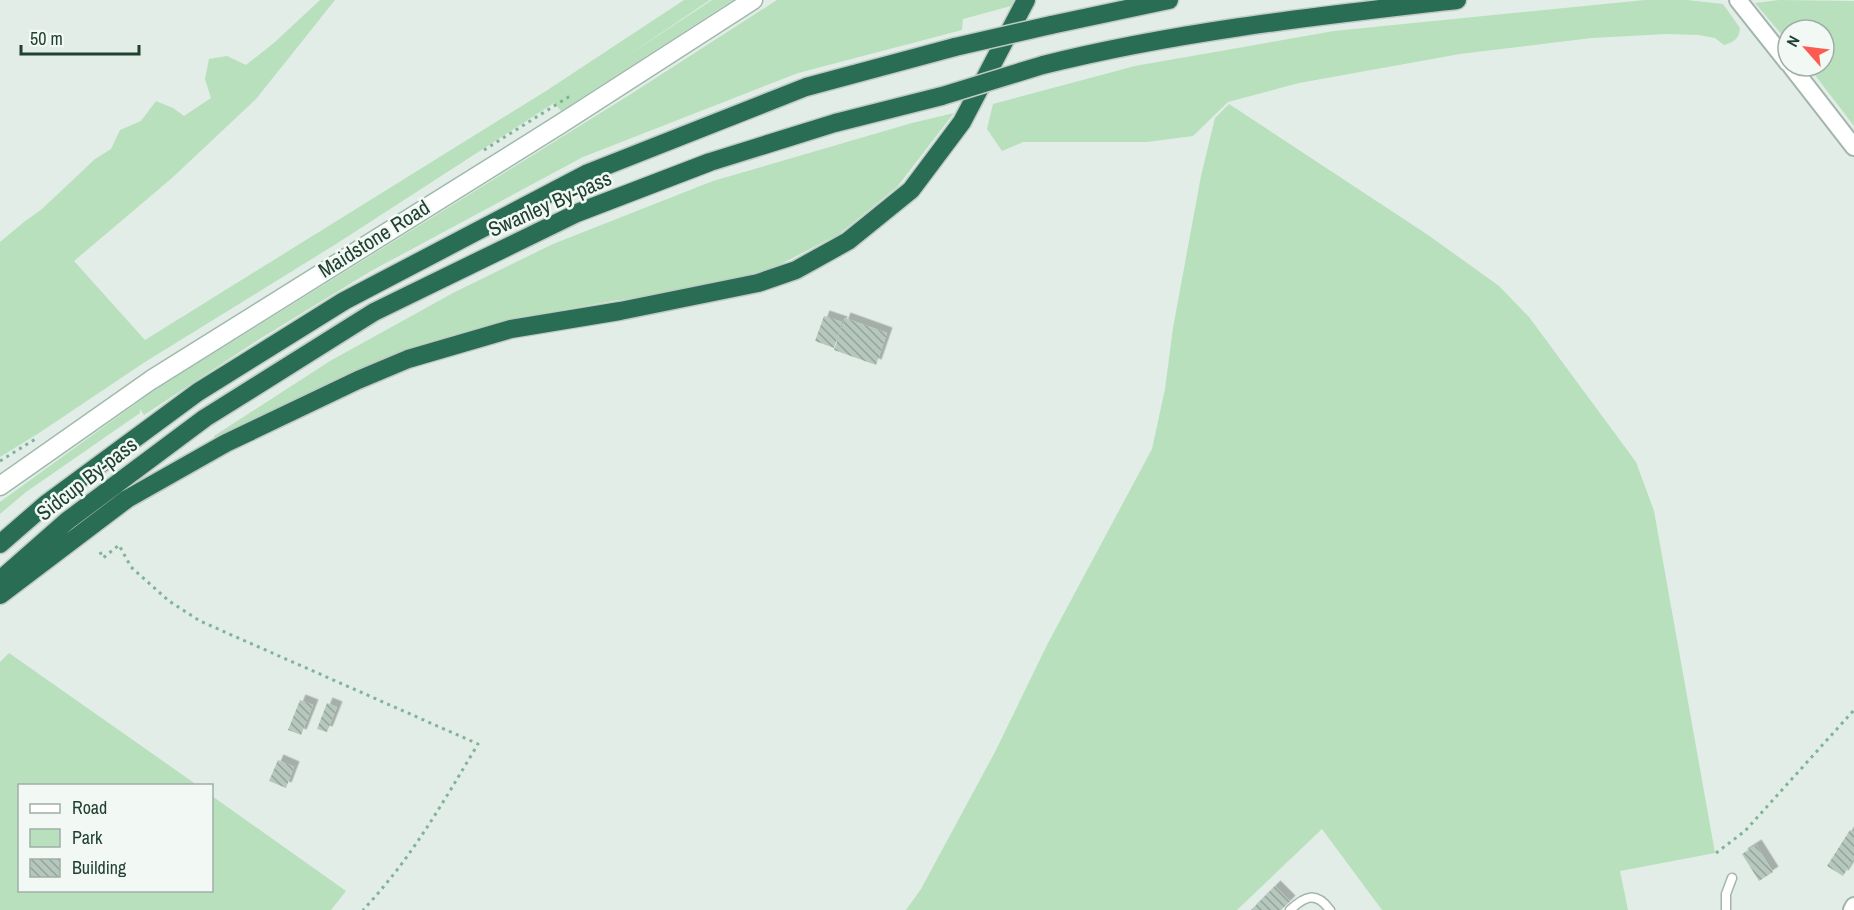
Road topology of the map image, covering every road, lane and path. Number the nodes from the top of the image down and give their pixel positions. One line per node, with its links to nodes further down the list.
1 (753, 0): 11 (main road, Maidstone Road)
2 (1026, 0): 15 (highway)
3 (1169, 0): 9 (highway, Swanley By-pass, bridge)
4 (1456, 0): 10 (highway, Swanley By-pass, bridge)
5 (1738, 0): 6 (street)
6 (1776, 48)
7 (1800, 78): 8 (street)
8 (1854, 147)
9 (198, 392): 12 (highway, Sidcup By-pass)
10 (205, 418): 14 (highway, Sidcup By-pass)
11 (0, 486)
12 (0, 544)
13 (100, 552): 20 (path)
14 (0, 580)
15 (0, 595)
16 (1854, 710): 17 (path)
17 (1716, 853)
18 (1732, 878): 23 (lane)
19 (1854, 906): 24 (street)
20 (363, 910)
21 (1290, 910): 22 (lane)
22 (1330, 910)
23 (1726, 910)
24 (1852, 910)

